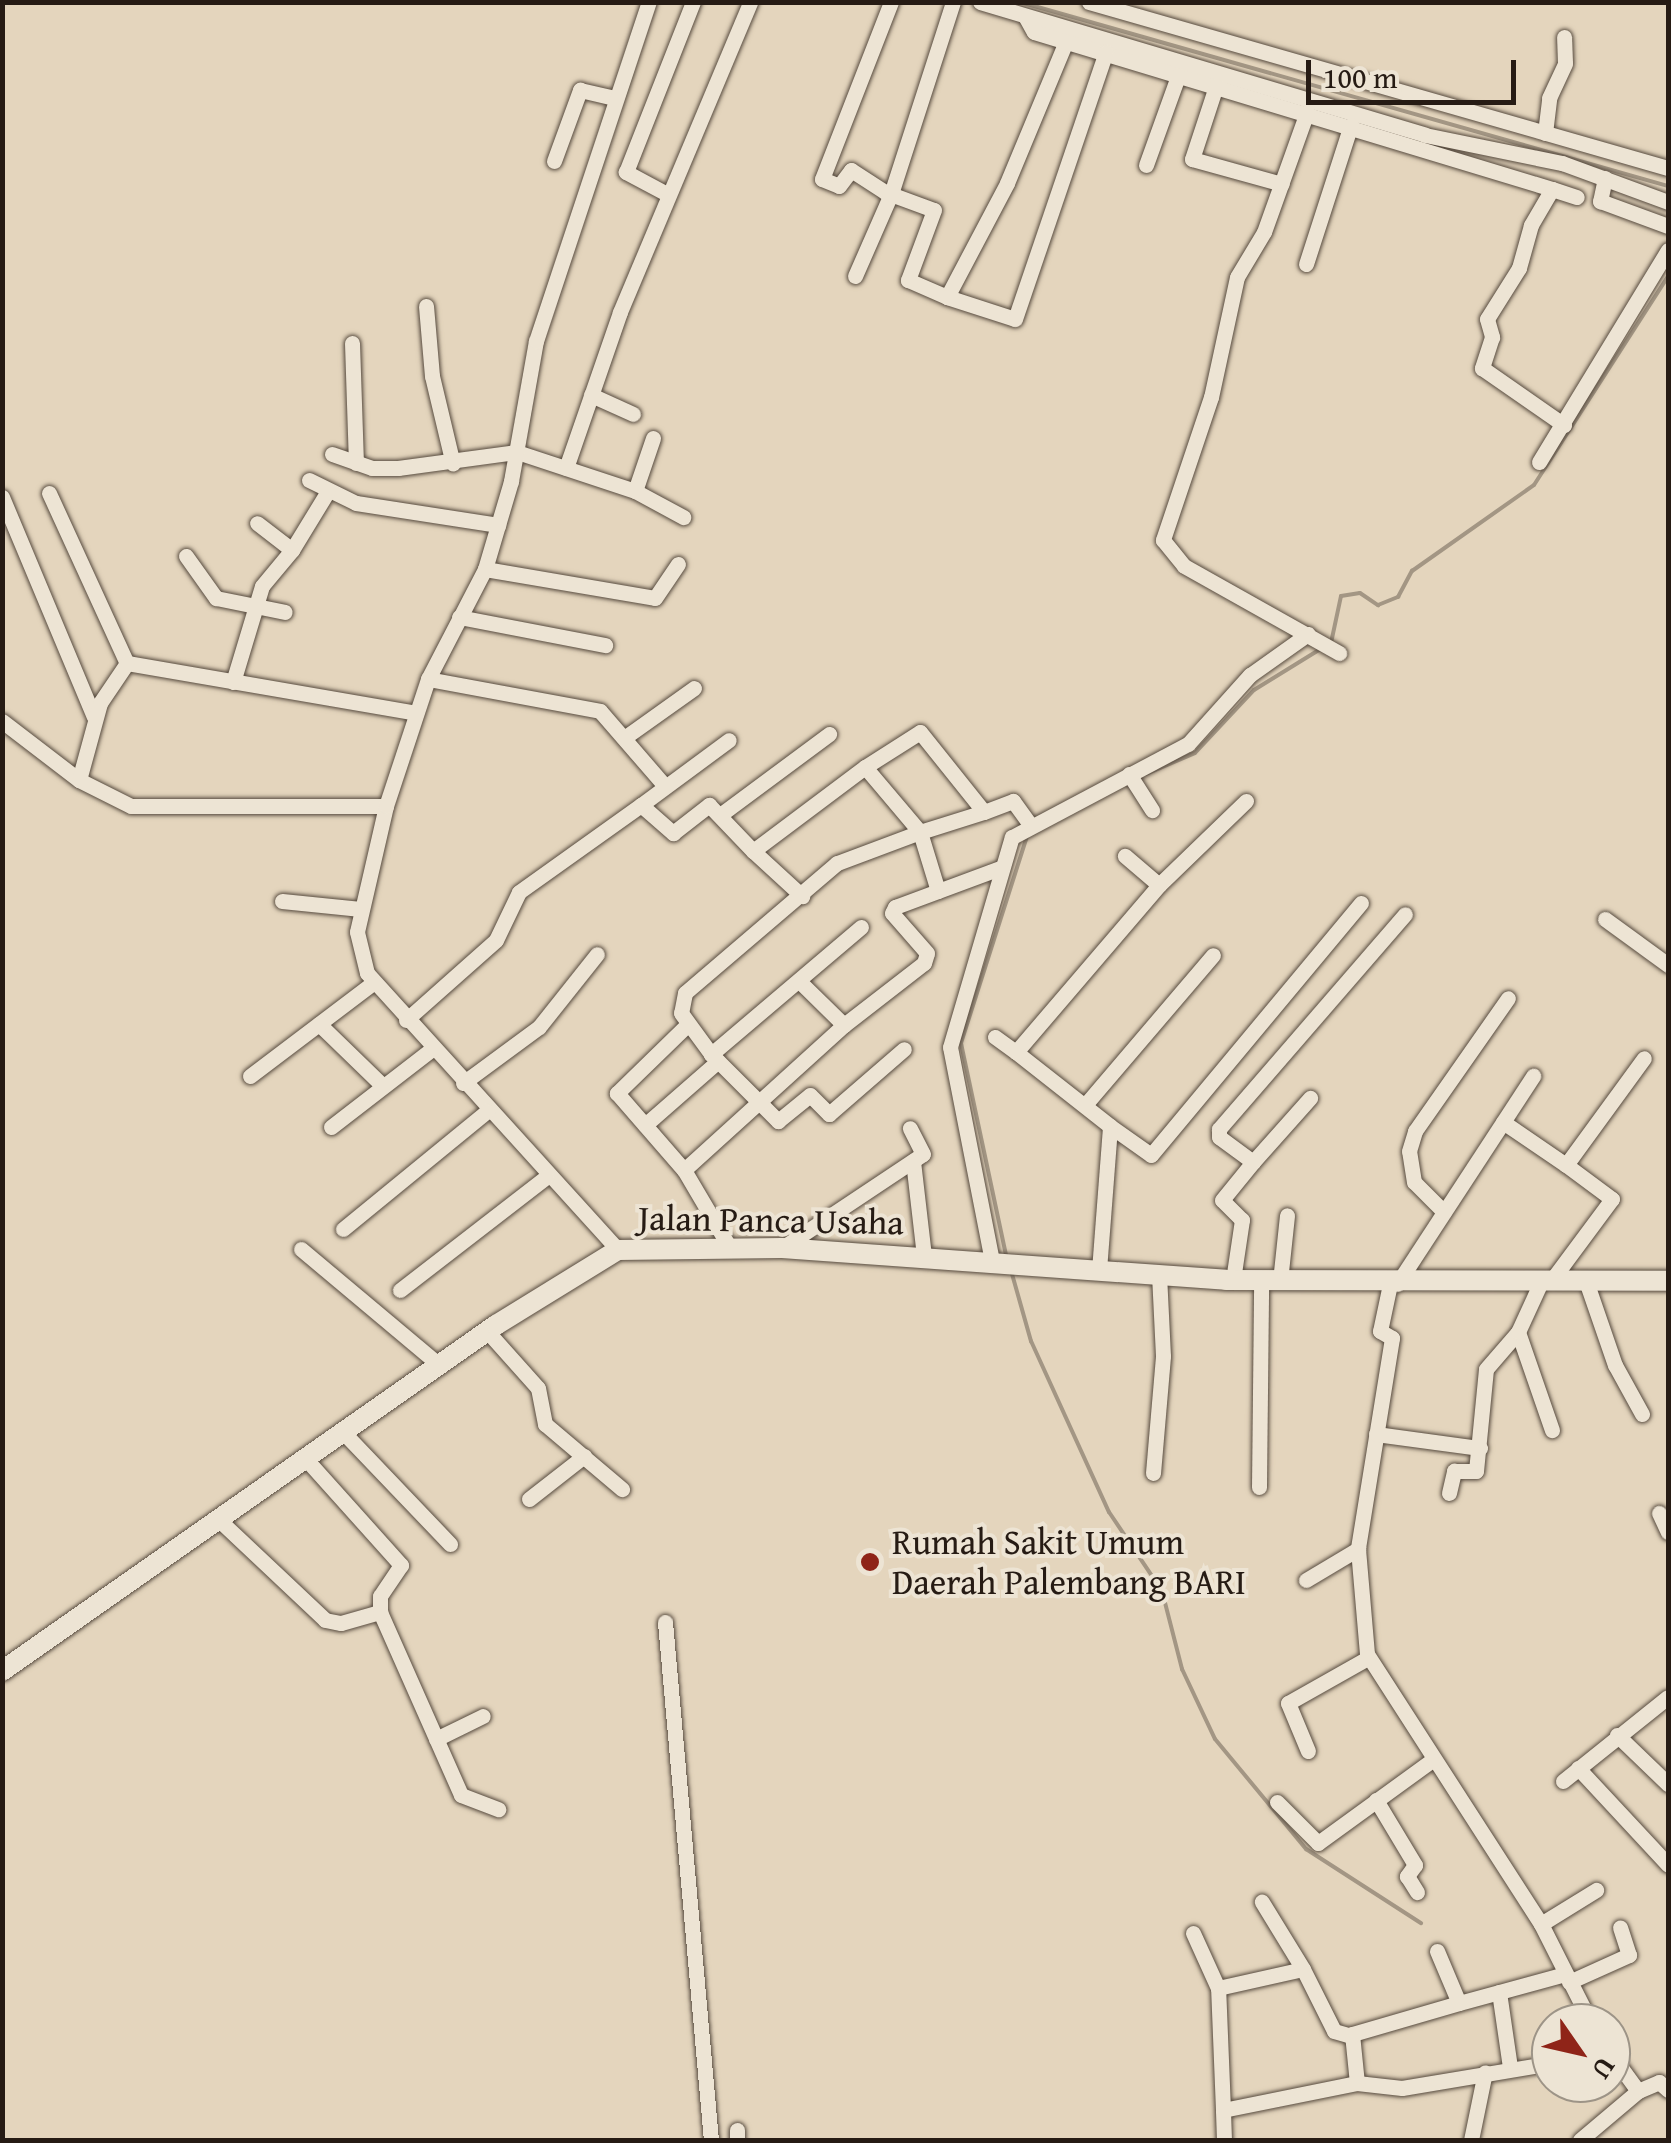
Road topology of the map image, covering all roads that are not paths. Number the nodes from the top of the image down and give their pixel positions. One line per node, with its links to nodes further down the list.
1 (649, 2): 14 (street)
2 (694, 2): 26 (street)
3 (750, 2): 26 (street)
4 (891, 2): 27 (street)
5 (953, 2): 27 (street)
6 (980, 2): 8 (street)
7 (1089, 2): 16 (street)
8 (1026, 16): 10 (street); 19 (street)
9 (1564, 37): 18 (street)
10 (1066, 41): 11 (street); 34 (street)
11 (1106, 52): 12 (street); 34 (street)
12 (1178, 76): 13 (street); 21 (street)
13 (1216, 86): 15 (street); 24 (street)
14 (615, 98): 20 (street); 41 (street)
15 (1307, 112): 17 (street); 24 (street)
16 (1464, 116): 18 (street); 19 (street)
17 (1351, 126): 19 (street); 32 (street)
18 (1546, 133): 22 (street)
19 (1458, 146): 23 (street); 25 (street)
20 (554, 161)
21 (1146, 165)
22 (1668, 168)
23 (1606, 178): 29 (street); 30 (street)
24 (1282, 184): 75 (street)
25 (1552, 188): 28 (street); 39 (street)
26 (667, 194): 37 (street)
27 (891, 194): 33 (street); 34 (street)
28 (1577, 197)
29 (1668, 202)
30 (1668, 226)
31 (1668, 250): 39 (street)
32 (1306, 264)
33 (855, 276)
34 (947, 298)
35 (426, 306): 45 (street)
36 (352, 343): 44 (street)
37 (591, 395): 38 (street); 46 (street)
38 (633, 414)
39 (1564, 425): 43 (street)
40 (653, 438): 48 (street)
41 (517, 452): 45 (street); 46 (street); 54 (street)
42 (332, 454): 44 (street)
43 (1539, 462)
44 (356, 463): 45 (street)
45 (453, 464)
46 (566, 468): 48 (street)
47 (309, 480): 49 (street)
48 (635, 491): 52 (street)
49 (328, 492): 54 (street); 55 (street)
50 (48, 493): 63 (street)
51 (2, 498): 68 (street)
52 (684, 517)
53 (257, 523): 55 (street)
54 (498, 526): 58 (street)
55 (292, 550): 59 (street)
56 (186, 556): 59 (street)
57 (678, 564): 58 (street)
58 (485, 569): 61 (street)
59 (255, 606): 60 (street); 65 (street)
60 (285, 612)
61 (459, 617): 62 (street); 64 (street)
62 (605, 646)
63 (127, 662): 65 (street); 68 (street)
64 (428, 679): 67 (street); 71 (street)
65 (233, 682): 67 (street)
66 (694, 688): 71 (street)
67 (415, 713): 79 (street)
68 (94, 716): 74 (street)
69 (2, 721): 74 (street)
70 (830, 734): 82 (street)
71 (624, 738): 76 (street)
72 (729, 740): 76 (street)
73 (866, 767): 81 (street); 84 (street); 85 (street)
74 (80, 780): 79 (street)
75 (1133, 782): 80 (street); 83 (street)
76 (666, 786): 78 (street)
77 (1246, 802): 88 (street)
78 (640, 805): 82 (street); 103 (street)
79 (386, 806): 93 (street)
80 (1152, 810)
81 (984, 812): 83 (street); 84 (street)
82 (720, 816): 85 (street)
83 (1029, 823): 87 (street)
84 (920, 832): 89 (street); 90 (street)
85 (753, 850): 90 (street)
86 (1125, 856): 88 (street)
87 (1000, 868): 89 (street); 139 (street)
88 (1159, 884): 110 (street)
89 (938, 891): 106 (street)
90 (802, 896): 105 (street)
91 (282, 901): 93 (street)
92 (1361, 903): 123 (street)
93 (361, 909): 101 (street)
94 (1405, 914): 127 (street)
95 (1605, 919): 99 (street)
96 (862, 928): 100 (street)
97 (597, 954): 115 (street)
98 (1213, 955): 119 (street)
99 (1668, 965)
100 (799, 981): 106 (street); 111 (street)
101 (373, 983): 103 (street); 104 (street)
102 (1508, 998): 131 (street)
103 (406, 1020): 108 (street)
104 (319, 1024): 113 (street); 116 (street)
105 (687, 1025): 111 (street); 122 (street)
106 (844, 1025): 118 (street)
107 (995, 1037): 110 (street)
108 (432, 1049): 115 (street); 116 (street)
109 (904, 1050): 118 (street)
110 (1016, 1052): 119 (street)
111 (714, 1058): 118 (street); 122 (street)
112 (1644, 1058): 128 (street)
113 (250, 1076)
114 (1533, 1076): 121 (street)
115 (462, 1083): 120 (street)
116 (382, 1084): 124 (street)
117 (1310, 1098): 127 (street)
118 (759, 1104): 129 (street)
119 (1084, 1104): 123 (street)
120 (488, 1111): 130 (street); 133 (street)
121 (1503, 1122): 128 (street); 131 (street)
122 (645, 1125): 129 (street)
123 (1110, 1126): 140 (street)
124 (330, 1127)
125 (910, 1128): 126 (street)
126 (913, 1161): 135 (street); 138 (street)
127 (1252, 1162): 142 (street)
128 (1566, 1165): 144 (street)
129 (684, 1170): 134 (street)
130 (546, 1177): 137 (street); 148 (street)
131 (1444, 1212): 147 (street)
132 (1286, 1215): 143 (street)
133 (343, 1229)
134 (730, 1248): 135 (street, Jalan Panca Usaha); 137 (street, Jalan Panca Usaha)
135 (782, 1248): 138 (street, Jalan Panca Usaha)
136 (301, 1249): 151 (street)
137 (618, 1250): 149 (street, Jalan Panca Usaha)
138 (924, 1256): 139 (street, Jalan Panca Usaha)
139 (994, 1261): 140 (street, Jalan Panca Usaha)
140 (1099, 1270): 141 (street, Jalan Panca Usaha)
141 (1160, 1274): 142 (street, Jalan Panca Usaha); 159 (street)
142 (1233, 1280): 143 (street, Jalan Panca Usaha)
143 (1271, 1281): 147 (street, Jalan Panca Usaha); 160 (street)
144 (1546, 1281): 145 (street, Jalan Panca Usaha); 147 (street, Jalan Panca Usaha); 150 (street)
145 (1586, 1281): 146 (street, Jalan Panca Usaha); 152 (street)
146 (1668, 1281)
147 (1394, 1284): 155 (street)
148 (400, 1290)
149 (487, 1332): 151 (street, Jalan Panca Usaha); 157 (street)
150 (1518, 1332): 153 (street); 156 (street)
151 (439, 1365): 154 (street, Jalan Panca Usaha)
152 (1642, 1414)
153 (1552, 1430)
154 (343, 1432): 158 (street, Jalan Panca Usaha); 167 (street)
155 (1376, 1434): 156 (street); 168 (street)
156 (1480, 1448): 162 (street)
157 (584, 1456): 161 (street); 163 (street)
158 (305, 1458): 165 (street, Jalan Panca Usaha); 170 (street)
159 (1153, 1473)
160 (1259, 1487)
161 (622, 1489)
162 (1450, 1493)
163 (529, 1499)
164 (1660, 1513): 166 (street)
165 (218, 1519): 170 (street); 173 (street, Jalan Panca Usaha)
166 (1668, 1532)
167 (450, 1544)
168 (1358, 1548): 169 (street); 172 (street)
169 (1306, 1580)
170 (380, 1612): 177 (street)
171 (665, 1622): 209 (street)
172 (1368, 1658): 178 (street); 179 (street)
173 (2, 1671)
174 (1665, 1706): 176 (street)
175 (482, 1716): 177 (street)
176 (1617, 1734): 180 (street); 182 (street)
177 (436, 1739): 185 (street)
178 (1308, 1751)
179 (1431, 1761): 183 (street); 190 (street)
180 (1578, 1768): 181 (street); 186 (street)
181 (1563, 1781)
182 (1668, 1784)
183 (1376, 1800): 184 (street); 188 (street)
184 (1278, 1802)
185 (498, 1809)
186 (1668, 1864)
187 (1596, 1890): 190 (street)
188 (1417, 1892)
189 (1262, 1902): 194 (street)
190 (1540, 1924): 195 (street)
191 (1620, 1927): 195 (street)
192 (1193, 1934): 196 (street)
193 (1436, 1950): 198 (street)
194 (1303, 1969): 196 (street); 200 (street)
195 (1567, 1978): 197 (street); 199 (street)
196 (1218, 1988): 208 (street)
197 (1499, 1992): 198 (street); 202 (street)
198 (1460, 2003): 200 (street)
199 (1580, 2003)
200 (1351, 2036): 205 (street)
201 (1531, 2065): 202 (street)
202 (1510, 2067): 203 (street)
203 (1485, 2072): 205 (street); 211 (street)
204 (1631, 2081): 207 (street)
205 (1357, 2083): 208 (street)
206 (1668, 2090): 207 (street)
207 (1638, 2091): 212 (street)
208 (1223, 2110): 210 (street)
209 (711, 2140)
210 (1224, 2140)
211 (1471, 2140)
212 (1580, 2140)

